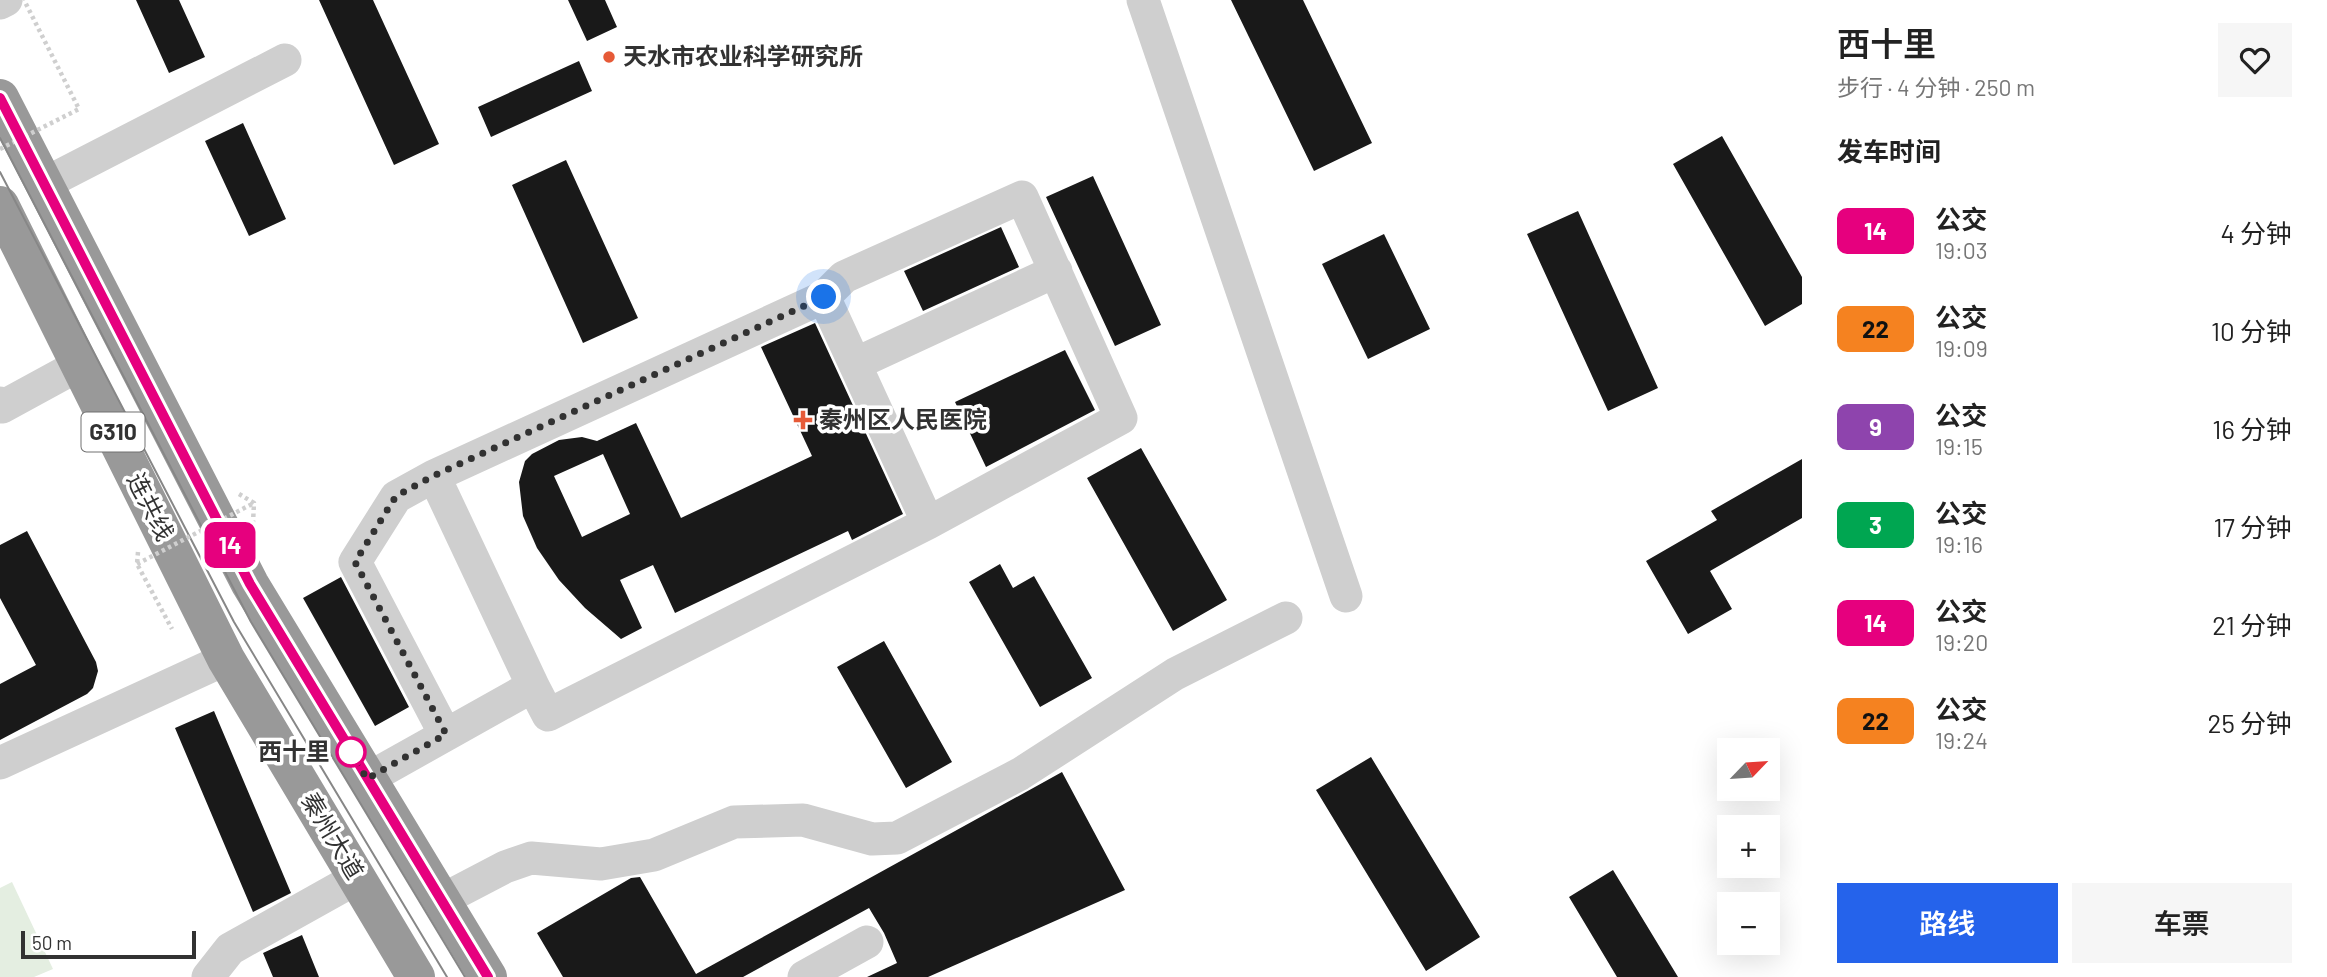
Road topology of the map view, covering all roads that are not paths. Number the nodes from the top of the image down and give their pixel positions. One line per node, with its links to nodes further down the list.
1 (6, 0): 3 (street)
2 (1143, 0): 15 (street)
3 (0, 3)
4 (285, 60): 6 (street)
5 (0, 98): 6 (highway, G310)
6 (44, 184): 21 (highway, G310)
7 (0, 205): 11 (highway, 连共线 / G310)
8 (1056, 271): 9 (street); 10 (street); 14 (street)
9 (824, 297): 10 (street); 13 (street)
10 (855, 364): 14 (street)
11 (79, 366): 12 (street); 17 (highway, 连共线 / G310)
12 (0, 403)
13 (433, 476): 18 (street); 19 (street)
14 (929, 523): 18 (street)
15 (1346, 596)
16 (1286, 618): 23 (street)
17 (226, 659): 20 (street); 22 (highway, 秦州大道 / G310)
18 (533, 686): 19 (street)
19 (446, 734): 21 (street)
20 (0, 763)
21 (367, 779): 23 (highway, G310)
22 (357, 878): 25 (street); 26 (highway, 秦州大道 / G310)
23 (442, 900): 27 (highway, G310)
24 (867, 942): 28 (street)
25 (208, 977)
26 (415, 977)
27 (488, 977)
28 (804, 977)

